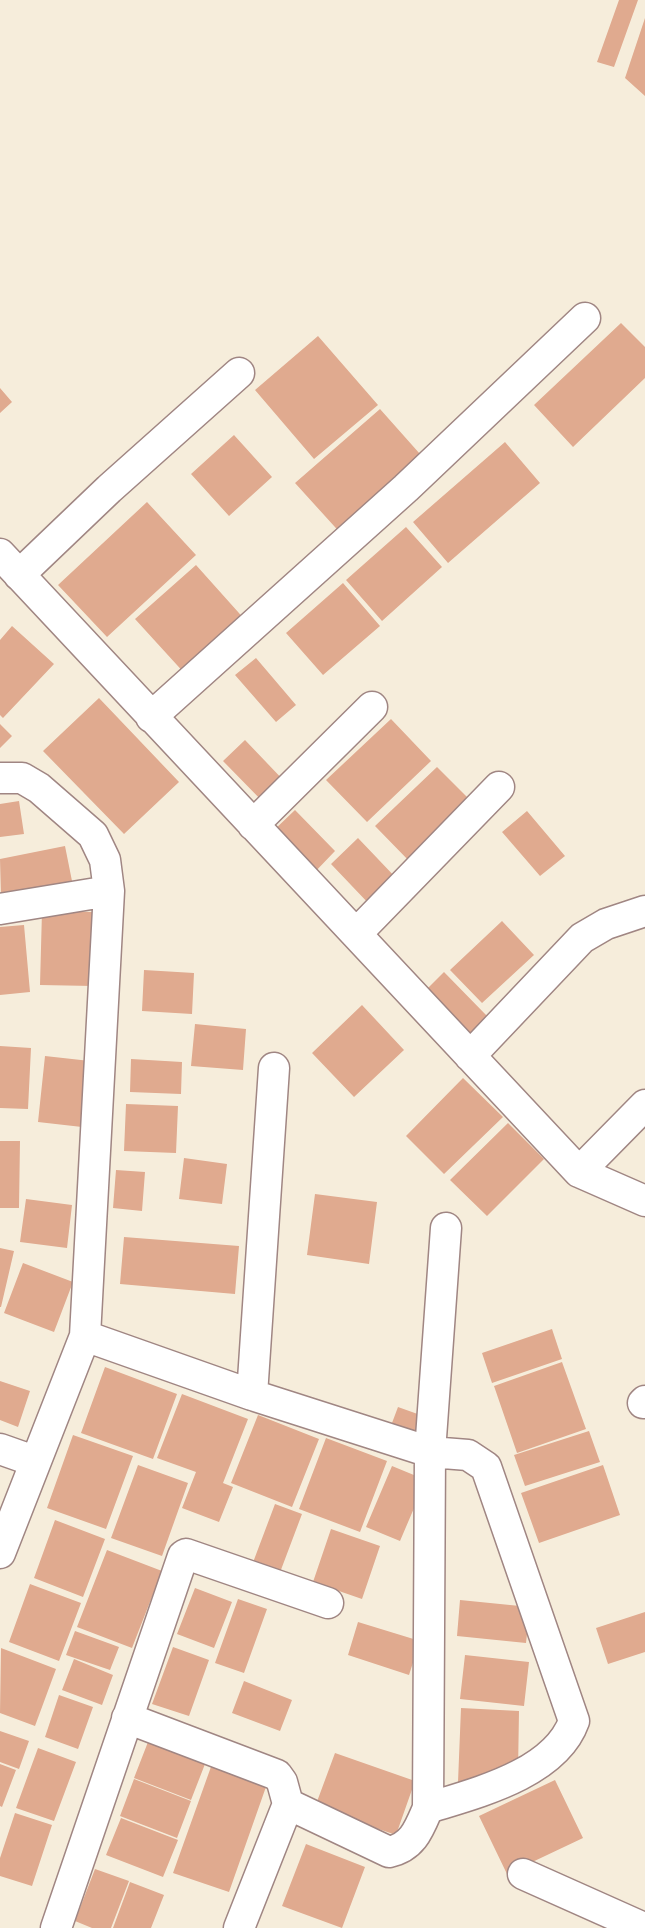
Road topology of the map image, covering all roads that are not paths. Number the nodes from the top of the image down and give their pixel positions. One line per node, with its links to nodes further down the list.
1 (584, 318): 5 (street)
2 (239, 373): 3 (street)
3 (9, 565): 5 (street)
4 (372, 707): 8 (street)
5 (152, 717): 8 (street)
6 (0, 778): 9 (street)
7 (499, 787): 12 (street)
8 (253, 825): 12 (street)
9 (109, 891): 10 (street); 19 (street)
10 (0, 909)
11 (645, 911): 13 (street)
12 (356, 934): 13 (street)
13 (470, 1056): 16 (street)
14 (274, 1068): 20 (street)
15 (645, 1105): 16 (street)
16 (579, 1172): 17 (street)
17 (645, 1201)
18 (446, 1228): 22 (street)
19 (85, 1336): 20 (street); 23 (street)
20 (252, 1395): 22 (street)
21 (0, 1449): 23 (street)
22 (430, 1452): 28 (street); 28 (street)
23 (34, 1461): 24 (street)
24 (0, 1553)
25 (328, 1603): 26 (street)
26 (127, 1718): 27 (street); 30 (street)
27 (288, 1804): 28 (street); 31 (street)
28 (428, 1808)
29 (523, 1874): 32 (street)
30 (56, 1928)
31 (239, 1928)
32 (644, 1928)

